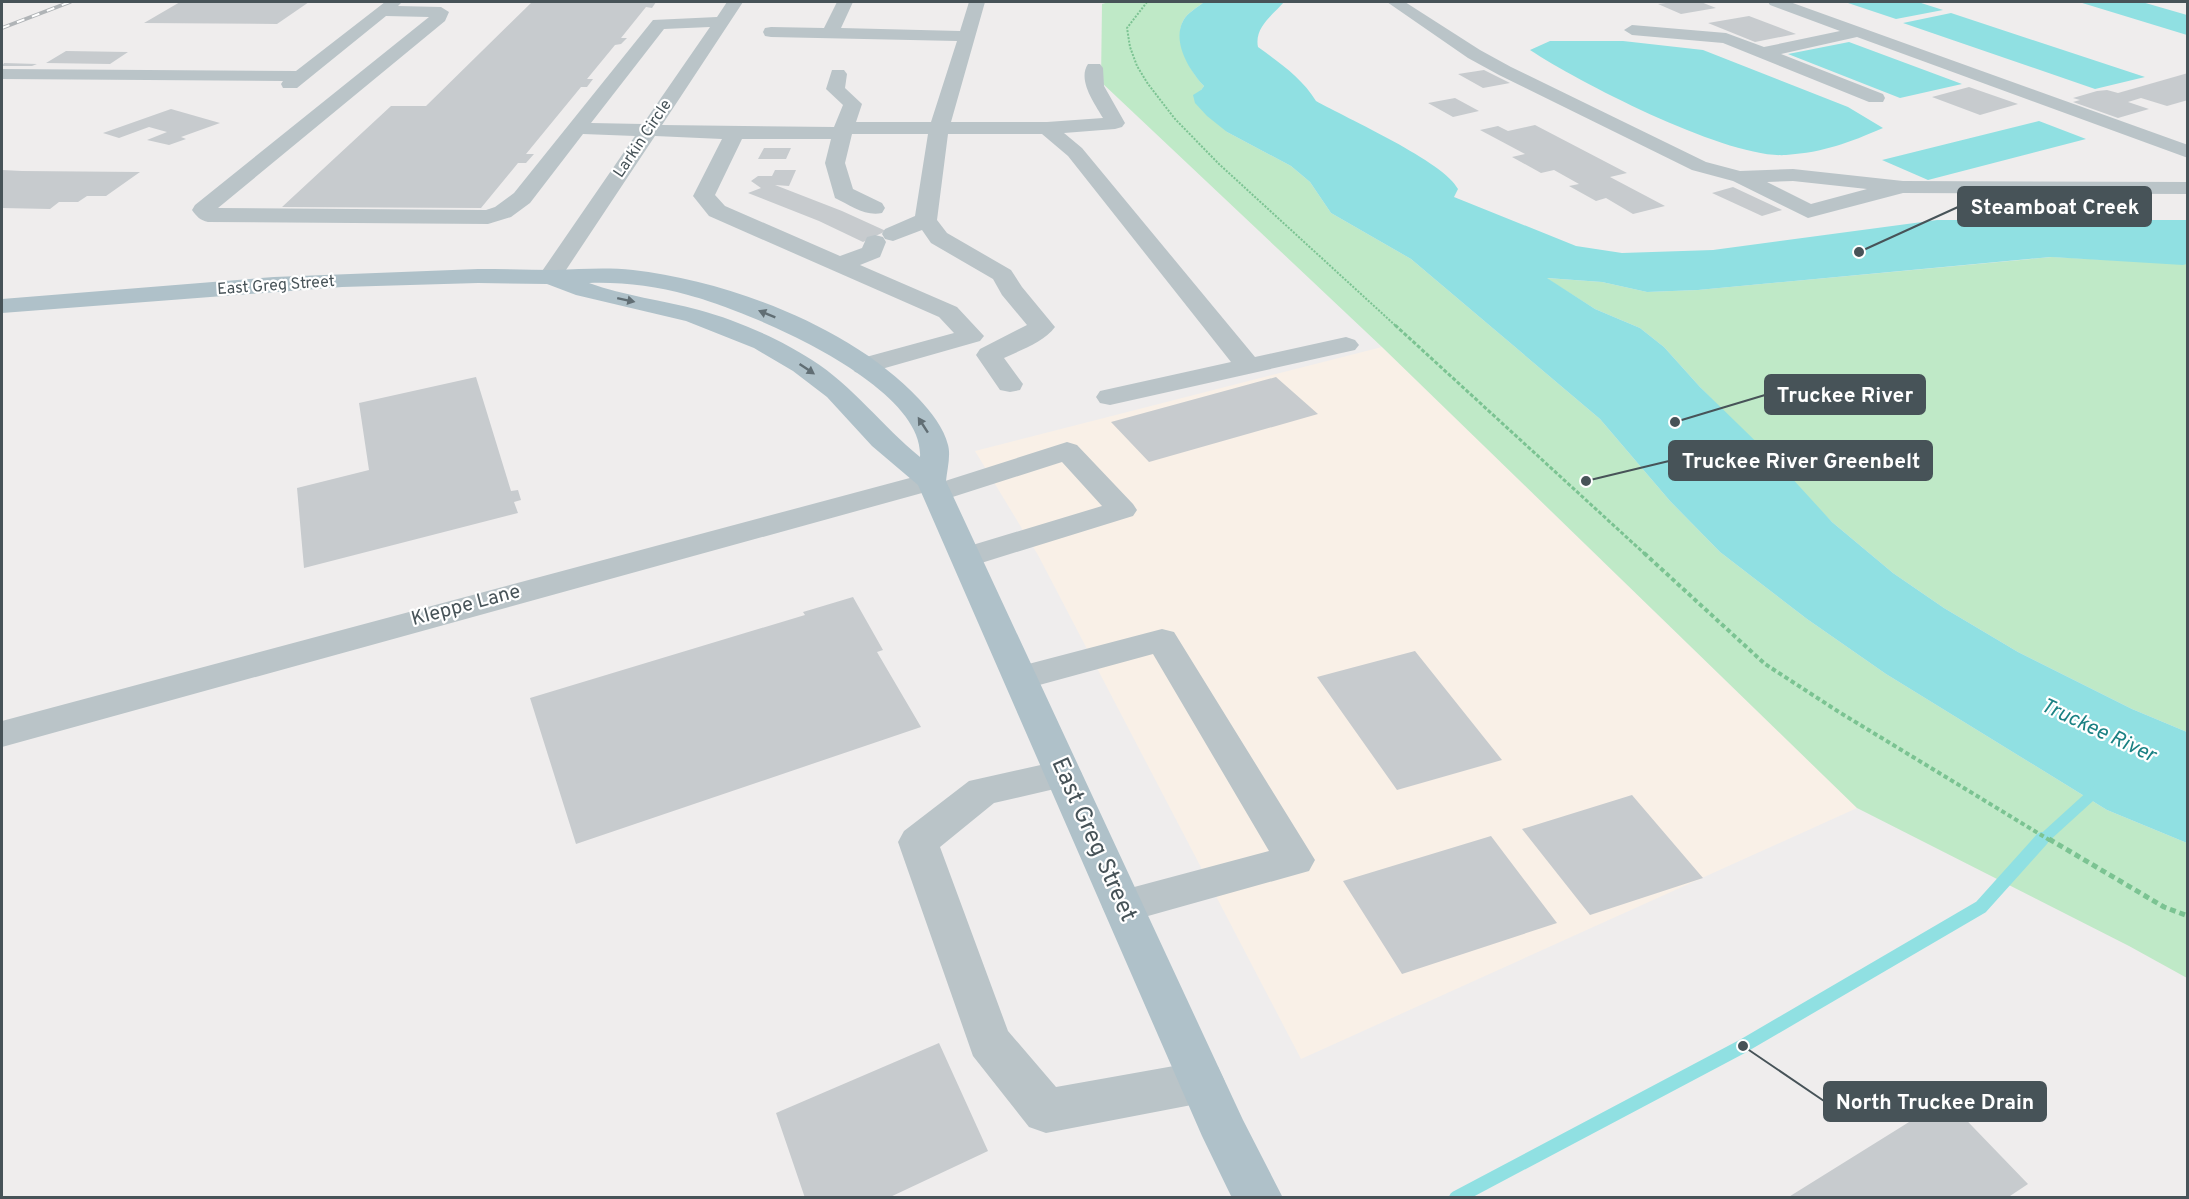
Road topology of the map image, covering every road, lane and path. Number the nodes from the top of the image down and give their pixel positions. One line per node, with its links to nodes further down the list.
1 (735, 2): 8 (street, Larkin Circle)
2 (845, 2): 12 (street)
3 (977, 2): 13 (street)
4 (1147, 2): 49 (path)
5 (1395, 2): 29 (street)
6 (1776, 2): 11 (street)
7 (388, 6): 18 (street); 19 (street)
8 (721, 22): 21 (street); 24 (street, Larkin Circle)
9 (1632, 30): 14 (street)
10 (771, 32): 12 (street)
11 (1858, 32): 14 (street); 27 (street)
12 (830, 33): 13 (street)
13 (966, 36): 22 (street)
14 (1762, 53): 20 (street)
15 (1094, 68): 23 (street)
16 (838, 74): 25 (street)
17 (2, 75): 18 (street)
18 (295, 80): 19 (street)
19 (356, 86): 21 (street)
20 (1876, 98)
21 (576, 128): 24 (street)
22 (939, 128): 23 (street); 25 (street); 34 (street)
23 (1047, 128): 40 (street)
24 (649, 129): 26 (street); 36 (street, Larkin Circle)
25 (843, 130): 26 (street); 33 (street)
26 (735, 133): 35 (street)
27 (2187, 152)
28 (2038, 167): 31 (street)
29 (1740, 177): 30 (street); 30 (street)
30 (1903, 187): 31 (street)
31 (2085, 187): 32 (street)
32 (2187, 188)
33 (874, 208)
34 (926, 220): 35 (street); 41 (street)
35 (839, 265): 39 (street)
36 (550, 277): 37 (main road, East Greg Street); 39 (main road, East Greg Street, one-way to 36); 43 (main road, East Greg Street, one-way to 43)
37 (2, 306)
38 (1346, 345): 40 (street)
39 (864, 366): 43 (main road, East Greg Street, one-way to 39)
40 (1249, 367): 42 (street)
41 (1010, 384)
42 (1110, 397)
43 (934, 487): 44 (main road, East Greg Street); 44 (street, Kleppe Lane); 46 (street, Kleppe Lane)
44 (967, 557): 45 (main road, East Greg Street)
45 (1021, 678): 47 (main road, East Greg Street); 48 (street)
46 (2, 734)
47 (1063, 774): 48 (main road, East Greg Street); 50 (street)
48 (1123, 906): 50 (main road, East Greg Street)
49 (2187, 916)
50 (1202, 1082): 51 (main road, East Greg Street)
51 (1258, 1197)

